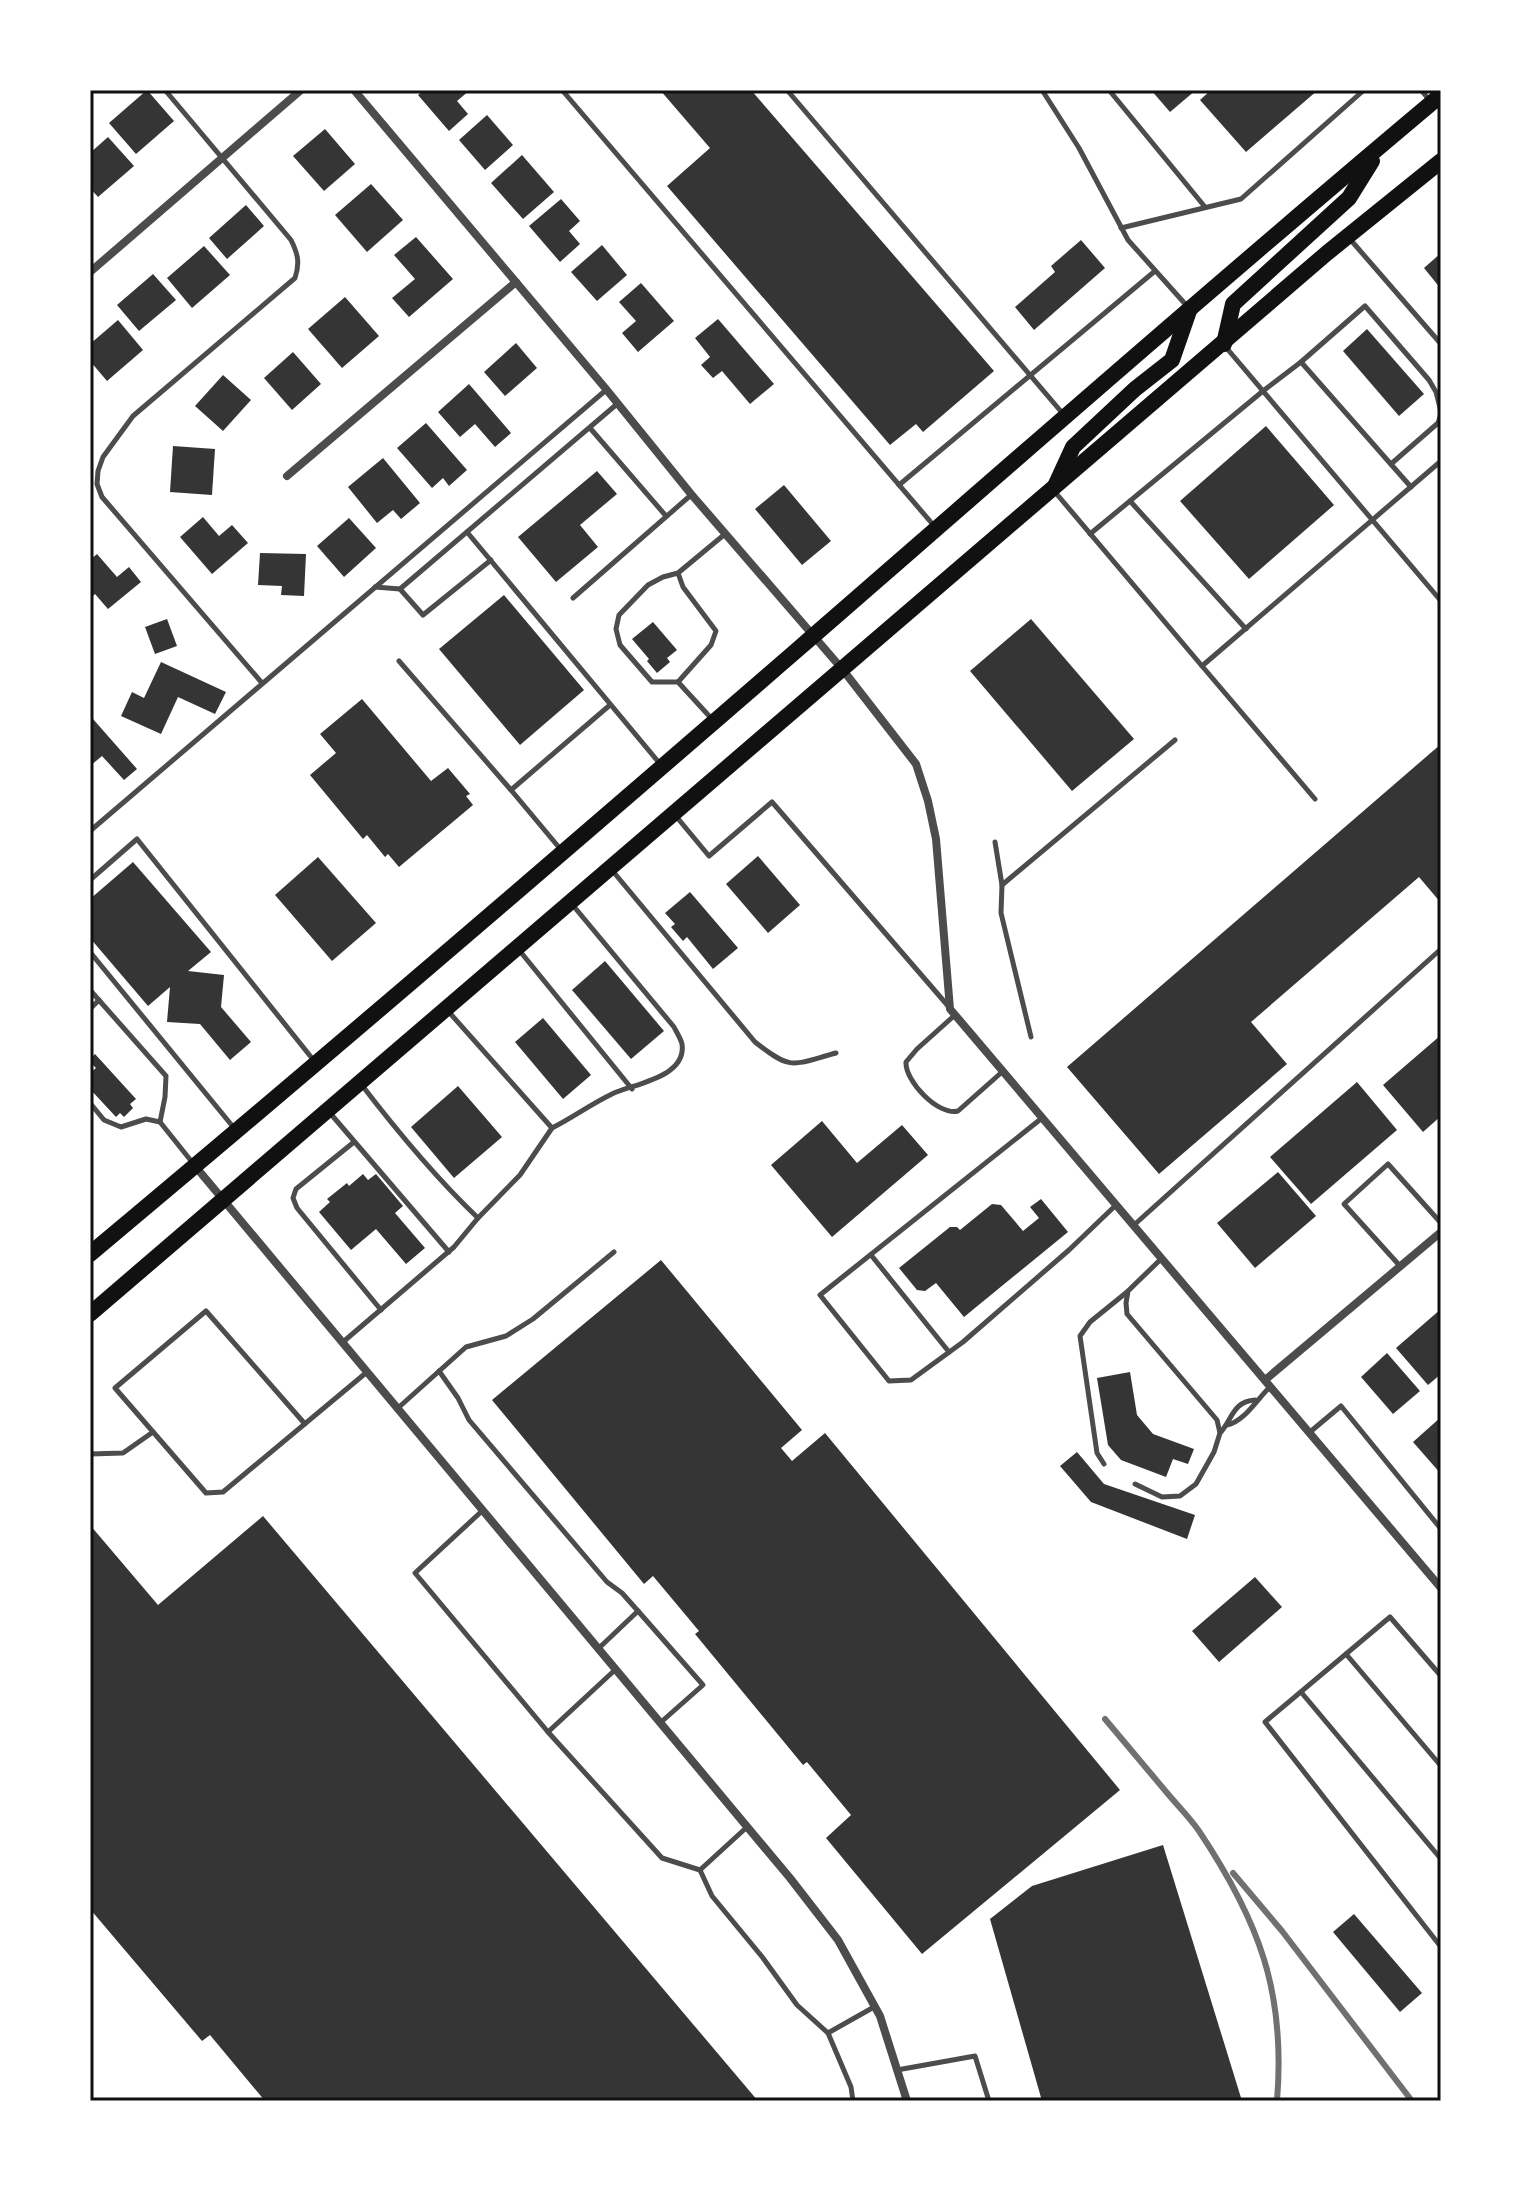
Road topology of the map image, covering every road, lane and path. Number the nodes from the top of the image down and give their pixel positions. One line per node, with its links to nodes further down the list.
1 (165, 90): 11 (lane)
2 (301, 90): 11 (street)
3 (354, 90): 18 (street)
4 (562, 90): 33 (lane)
5 (787, 90): 23 (lane)
6 (1042, 90): 14 (lane)
7 (1109, 90): 13 (lane)
8 (1364, 90): 13 (lane)
9 (1431, 96): 10 (main road)
10 (1382, 146): 19 (main road); 20 (main road)
11 (222, 158): 17 (street); 56 (lane)
12 (1441, 161): 15 (main road)
13 (1205, 207): 14 (lane)
14 (1121, 228): 16 (lane)
15 (1348, 237): 20 (main road); 21 (lane)
16 (1155, 271): 19 (lane); 23 (lane)
17 (90, 272)
18 (516, 282): 24 (street); 32 (street)
19 (1190, 310): 28 (main road); 35 (main road)
20 (1224, 344): 25 (lane); 35 (main road)
21 (1441, 344)
22 (1301, 362): 25 (lane); 27 (lane); 31 (lane)
23 (1030, 376): 28 (lane); 33 (lane)
24 (606, 389): 26 (street); 46 (lane)
25 (1263, 391): 37 (lane); 39 (lane)
26 (618, 404): 29 (lane); 36 (street)
27 (1441, 413): 31 (lane)
28 (1065, 416): 40 (main road)
29 (590, 428): 38 (lane); 41 (lane)
30 (1441, 461): 34 (lane)
31 (1391, 464): 34 (lane)
32 (287, 476)
33 (899, 485): 40 (lane)
34 (1411, 487): 39 (lane)
35 (1053, 490): 43 (lane); 54 (main road)
36 (691, 494): 38 (lane); 42 (street)
37 (1130, 501): 43 (lane); 50 (lane)
38 (666, 516): 48 (lane)
39 (1372, 520): 49 (lane); 50 (lane)
40 (936, 528): 51 (main road)
41 (467, 532): 44 (lane); 47 (lane)
42 (725, 533): 45 (lane); 51 (street)
43 (1090, 534): 53 (lane)
44 (491, 560): 47 (lane); 57 (lane)
45 (678, 573): 55 (lane); 55 (lane)
46 (375, 587): 47 (lane); 56 (lane)
47 (400, 589)
48 (573, 598)
49 (1441, 601)
50 (1246, 629): 53 (lane)
51 (814, 634): 54 (street); 58 (main road)
52 (399, 661): 61 (lane)
53 (1202, 666): 62 (lane)
54 (843, 670): 63 (main road); 78 (street)
55 (678, 682): 58 (lane)
56 (262, 683): 64 (lane)
57 (610, 705): 60 (lane); 61 (lane)
58 (714, 721): 60 (main road)
59 (1175, 740): 69 (lane)
60 (661, 766): 66 (main road)
61 (511, 790): 66 (lane)
62 (1315, 799)
63 (674, 814): 67 (main road); 78 (lane)
64 (90, 831)
65 (995, 842): 69 (lane)
66 (562, 851): 81 (main road)
67 (611, 869): 70 (main road); 80 (lane)
68 (90, 880): 81 (lane)
69 (1002, 885): 79 (lane)
70 (571, 902): 71 (main road); 84 (lane)
71 (517, 948): 77 (main road); 84 (lane)
72 (1441, 949): 97 (lane)
73 (90, 952): 90 (lane)
74 (90, 990): 75 (lane)
75 (99, 1000): 76 (lane); 88 (lane)
76 (90, 1009)
77 (446, 1009): 83 (main road); 89 (lane)
78 (953, 1012): 82 (street); 82 (lane)
79 (1031, 1037)
80 (836, 1053)
81 (316, 1062): 90 (main road)
82 (1003, 1071): 87 (street)
83 (360, 1083): 86 (main road); 95 (lane)
84 (632, 1089): 89 (lane)
85 (90, 1103): 88 (lane)
86 (328, 1111): 91 (lane); 93 (main road)
87 (1042, 1117): 94 (street); 102 (lane)
88 (160, 1122): 92 (lane)
89 (552, 1128): 95 (lane)
90 (236, 1131): 92 (main road)
91 (354, 1142): 99 (lane); 106 (lane)
92 (195, 1166): 93 (street); 101 (main road)
93 (224, 1199): 107 (main road); 108 (street)
94 (1117, 1205): 97 (street); 109 (lane)
95 (478, 1218): 99 (lane)
96 (1441, 1223): 104 (lane)
97 (1134, 1225): 103 (street)
98 (1441, 1232): 104 (street)
99 (449, 1252): 106 (lane)
100 (614, 1252): 111 (lane)
101 (90, 1254)
102 (871, 1255): 109 (lane); 109 (lane)
103 (1162, 1258): 105 (lane); 112 (street)
104 (1400, 1266): 112 (street)
105 (1128, 1291): 119 (lane); 121 (lane)
106 (381, 1310): 108 (lane)
107 (90, 1314)
108 (343, 1342): 110 (street)
109 (949, 1352)
110 (368, 1371): 114 (street); 115 (lane)
111 (439, 1371): 114 (lane); 126 (lane)
112 (1268, 1383): 113 (lane); 118 (street)
113 (1255, 1400): 116 (lane); 116 (lane)
114 (398, 1408): 123 (street)
115 (305, 1424): 117 (lane); 117 (lane)
116 (1227, 1425): 119 (lane)
117 (153, 1432): 120 (lane)
118 (1310, 1432): 124 (lane); 125 (street)
119 (1220, 1433): 122 (lane)
120 (90, 1454)
121 (1104, 1464)
122 (1135, 1484)
123 (483, 1510): 127 (street); 133 (lane)
124 (1441, 1529)
125 (1441, 1588)
126 (638, 1611): 127 (lane); 132 (lane)
127 (599, 1648): 129 (street)
128 (1346, 1654): 130 (lane); 131 (lane); 134 (lane)
129 (616, 1669): 132 (street); 133 (lane)
130 (1441, 1676)
131 (1301, 1692): 136 (lane); 138 (lane)
132 (660, 1723): 135 (street)
133 (548, 1732): 137 (lane)
134 (1441, 1766)
135 (747, 1827): 137 (lane); 139 (street)
136 (1441, 1859)
137 (700, 1870): 140 (lane)
138 (1441, 1947)
139 (875, 2006): 140 (lane); 141 (street)
140 (828, 2033): 142 (lane)
141 (897, 2070): 143 (street); 144 (lane)
142 (853, 2101)
143 (907, 2101)
144 (989, 2101)

